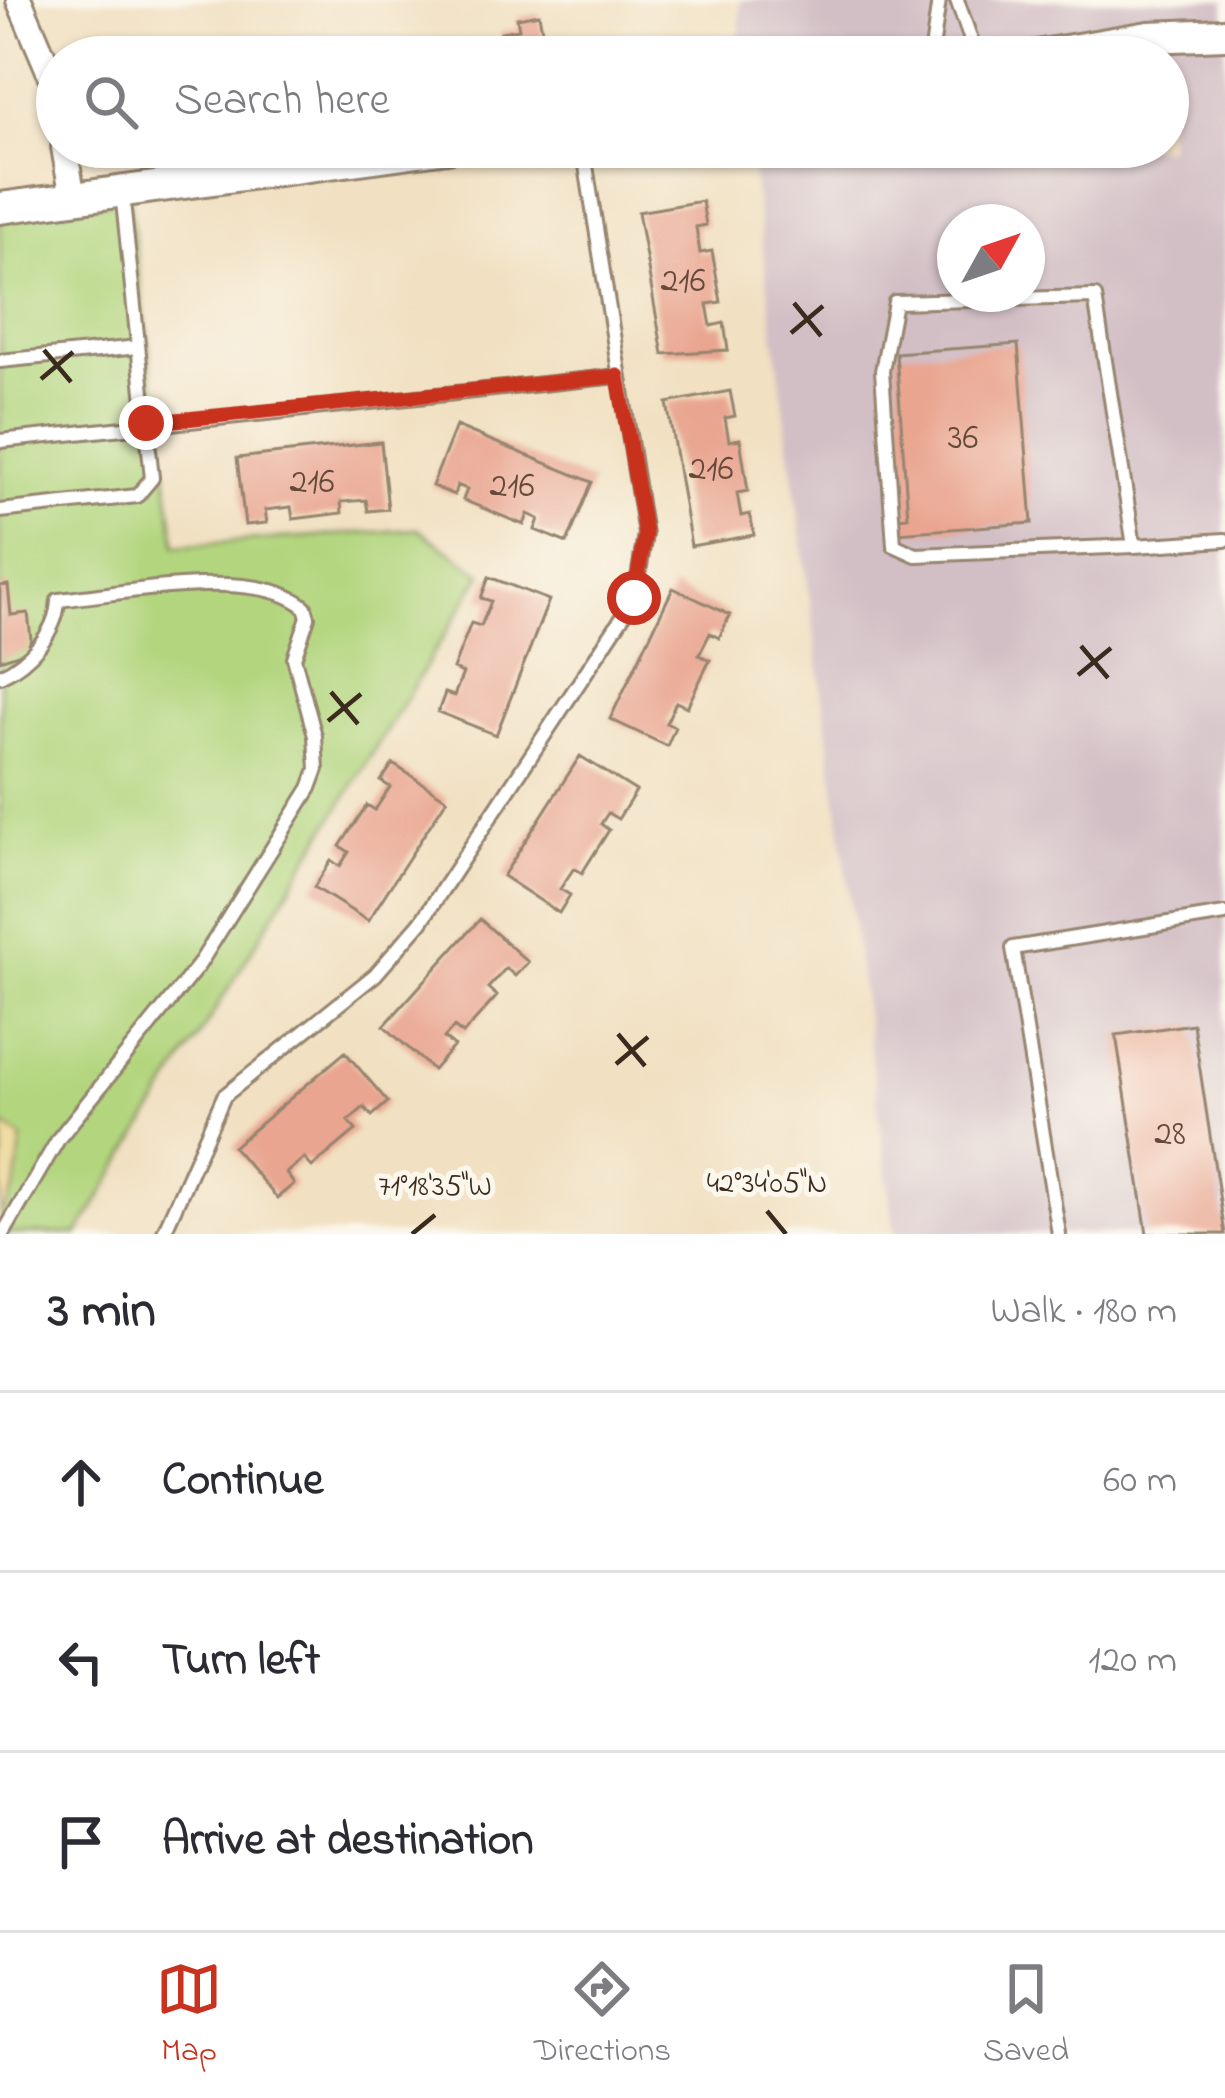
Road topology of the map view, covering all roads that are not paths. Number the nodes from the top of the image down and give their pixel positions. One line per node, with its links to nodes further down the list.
1 (19, 0): 5 (street)
2 (939, 0): 6 (lane)
3 (958, 0): 7 (lane)
4 (1225, 34): 8 (street)
5 (37, 36)
6 (935, 36)
7 (970, 36)
8 (1174, 36)
9 (68, 168): 13 (street)
10 (292, 168): 12 (street)
11 (586, 168): 17 (lane)
12 (122, 191): 13 (street); 15 (lane)
13 (73, 198): 14 (street)
14 (0, 208)
15 (138, 347): 16 (lane); 18 (lane)
16 (0, 361)
17 (618, 376): 18 (lane); 26 (lane)
18 (146, 423): 19 (lane); 20 (lane)
19 (0, 441)
20 (0, 511)
21 (1225, 540): 22 (lane)
22 (1134, 546): 22 (lane)
23 (0, 676): 25 (lane)
24 (1225, 914): 27 (lane)
25 (4, 1234)
26 (163, 1234)
27 (1059, 1234)

